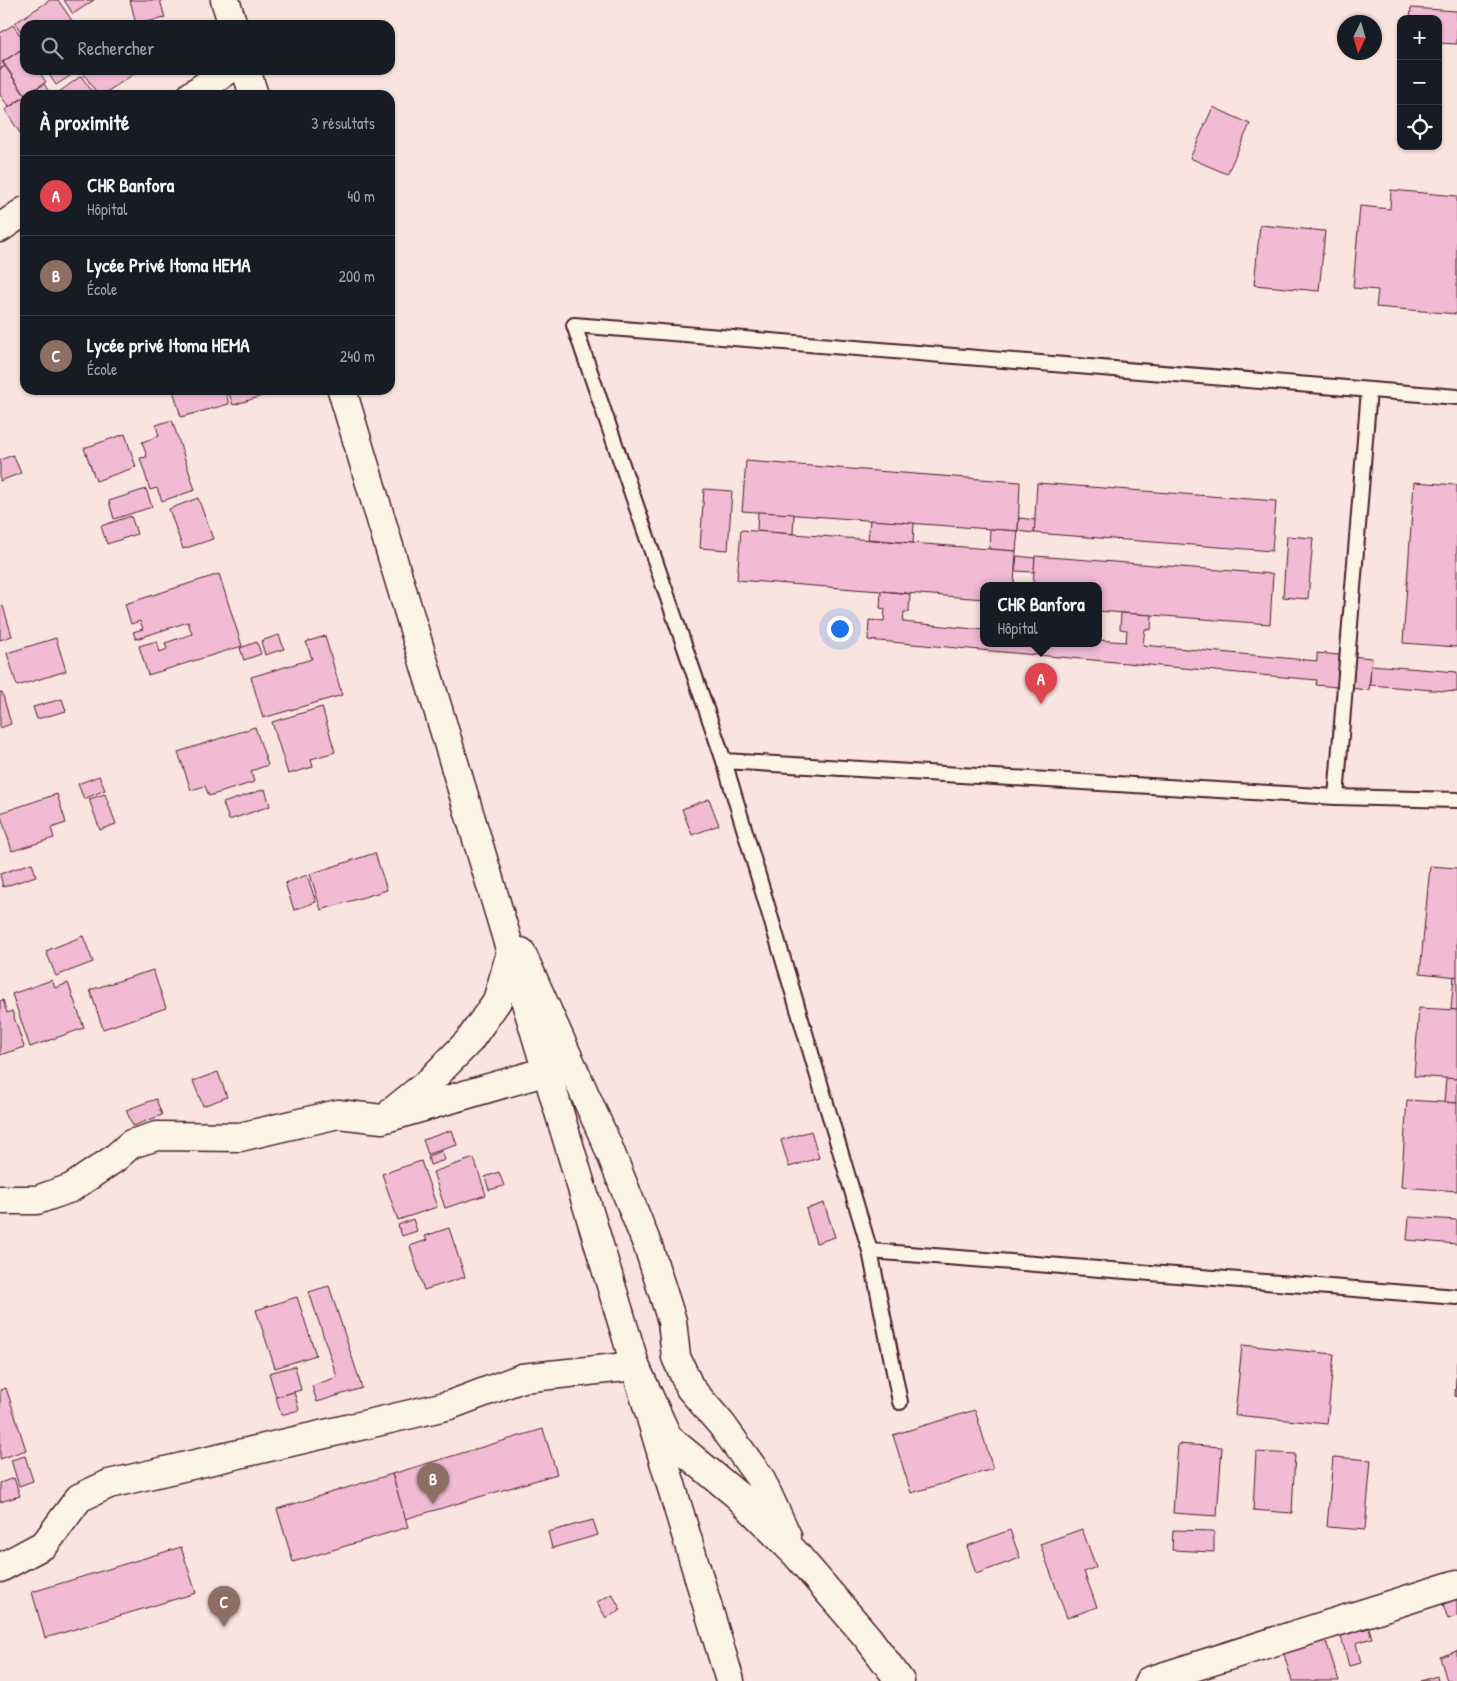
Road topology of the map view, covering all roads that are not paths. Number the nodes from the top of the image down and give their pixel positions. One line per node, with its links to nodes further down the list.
1 (225, 0): 2 (street)
2 (231, 20)
3 (221, 75): 5 (street)
4 (248, 75): 6 (street)
5 (199, 90)
6 (252, 90)
7 (20, 214): 8 (street)
8 (0, 228)
9 (1368, 390): 11 (lane); 12 (lane); 13 (lane)
10 (344, 395): 15 (street)
11 (1457, 397)
12 (724, 761): 13 (lane); 20 (lane)
13 (1336, 797): 14 (lane)
14 (1457, 800)
15 (499, 911): 16 (street); 24 (street)
16 (511, 952): 17 (street); 18 (street)
17 (547, 1071): 18 (street); 22 (street)
18 (382, 1119): 19 (street)
19 (0, 1200)
20 (870, 1251): 21 (lane); 23 (lane)
21 (1457, 1298)
22 (635, 1366): 24 (street); 25 (street); 27 (street)
23 (900, 1402)
24 (795, 1553): 28 (street)
25 (0, 1568)
26 (1457, 1584): 29 (street)
27 (730, 1681)
28 (900, 1681)
29 (1149, 1681)

